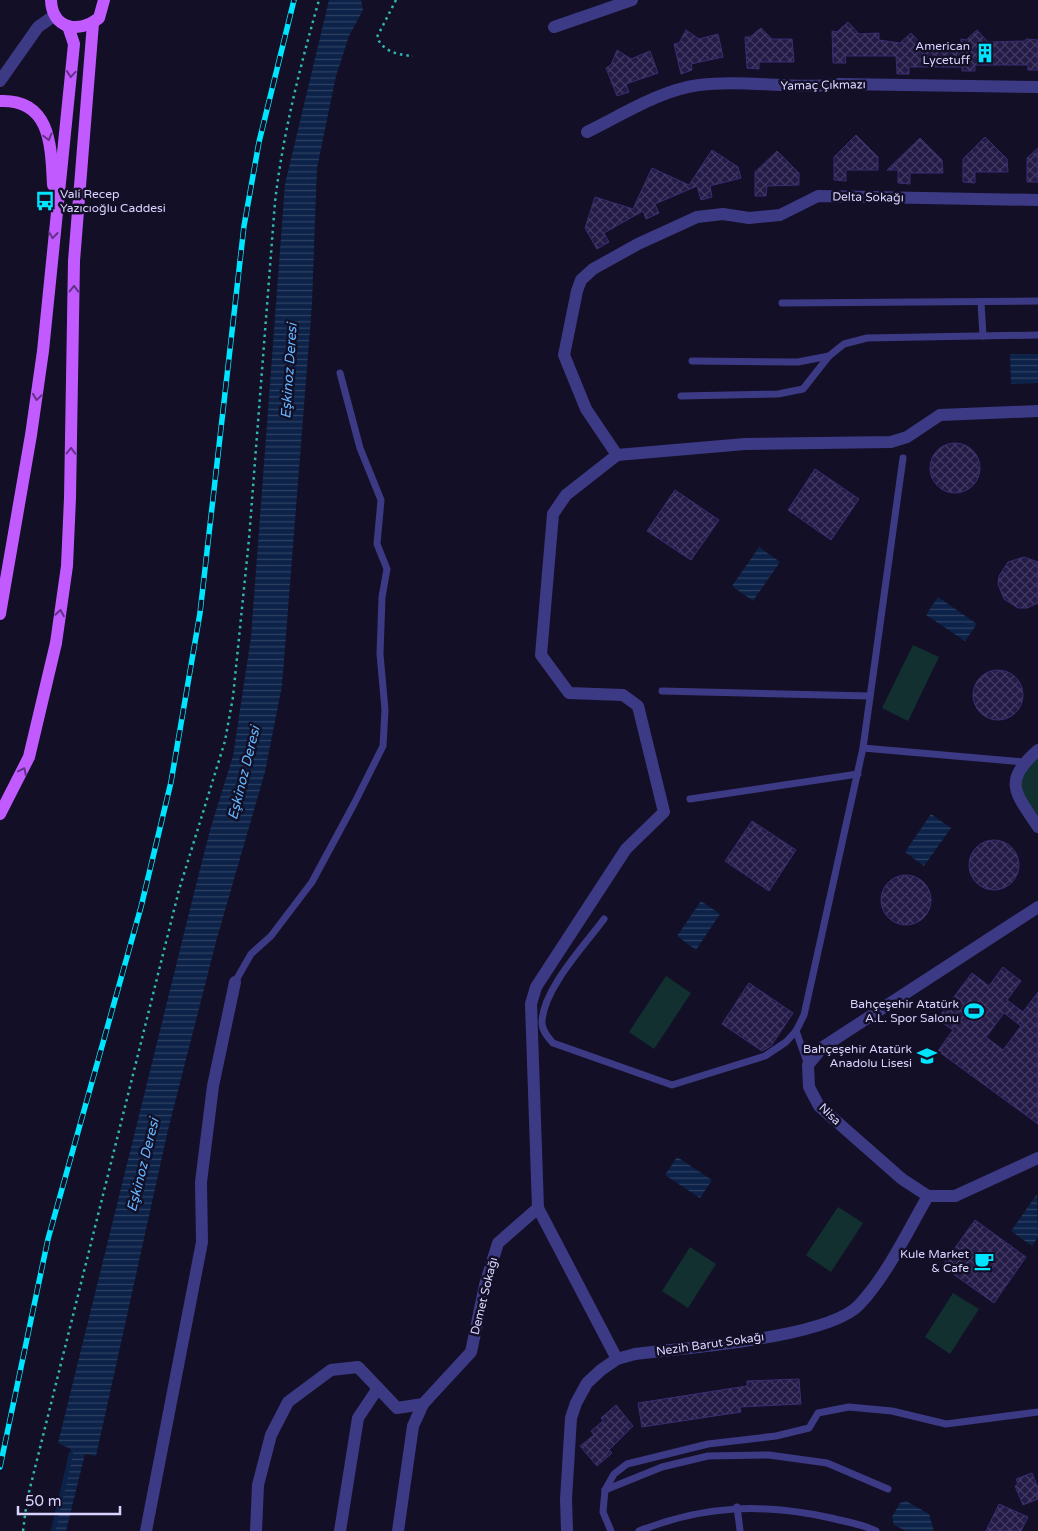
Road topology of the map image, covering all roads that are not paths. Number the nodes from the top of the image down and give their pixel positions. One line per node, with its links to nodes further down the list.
1 (51, 0): 4 (main road)
2 (104, 0): 5 (main road)
3 (632, 0): 7 (street)
4 (55, 15): 6 (main road); 8 (street)
5 (93, 23): 6 (main road); 34 (main road, one-way to 5)
6 (68, 26): 13 (main road, one-way to 13)
7 (554, 27)
8 (0, 80)
9 (1038, 87): 11 (street, Yamaç Çıkmazı)
10 (0, 102): 13 (main road, one-way to 13)
11 (587, 132)
12 (1038, 200): 24 (street, Delta Sokağı)
13 (56, 204): 26 (main road, one-way to 26)
14 (1038, 301): 15 (lane)
15 (981, 302): 16 (lane); 18 (lane)
16 (782, 303)
17 (1038, 335): 18 (lane)
18 (983, 336): 19 (lane)
19 (829, 356): 20 (lane); 22 (lane)
20 (692, 361)
21 (340, 373): 38 (lane)
22 (681, 396)
23 (1038, 411): 24 (street)
24 (617, 456): 43 (street)
25 (903, 458): 28 (lane)
26 (0, 614)
27 (662, 691): 28 (lane)
28 (870, 696): 29 (lane)
29 (864, 748): 31 (lane); 32 (lane)
30 (1038, 750): 31 (street)
31 (1024, 762): 35 (street)
32 (858, 774): 33 (lane); 39 (lane)
33 (690, 799)
34 (0, 814)
35 (1038, 827)
36 (1038, 907): 40 (street)
37 (604, 919): 39 (lane)
38 (235, 982): 52 (street)
39 (796, 1031): 40 (lane)
40 (808, 1065): 42 (street, Nisa)
41 (1038, 1158): 42 (street)
42 (928, 1196): 44 (street, Nezih Barut Sokağı)
43 (538, 1208): 44 (street); 46 (street, Demet Sokağı)
44 (617, 1359): 56 (street)
45 (378, 1388): 46 (street); 53 (street); 54 (street)
46 (423, 1404): 55 (street, Demet Sokağı)
47 (1038, 1412): 49 (lane)
48 (888, 1489): 49 (lane)
49 (605, 1490): 57 (lane)
50 (737, 1507): 51 (lane); 58 (lane); 59 (lane)
51 (864, 1528): 60 (lane)
52 (146, 1531)
53 (256, 1531)
54 (340, 1531)
55 (398, 1531)
56 (567, 1531)
57 (611, 1531)
58 (639, 1531)
59 (739, 1531)
60 (876, 1531)

